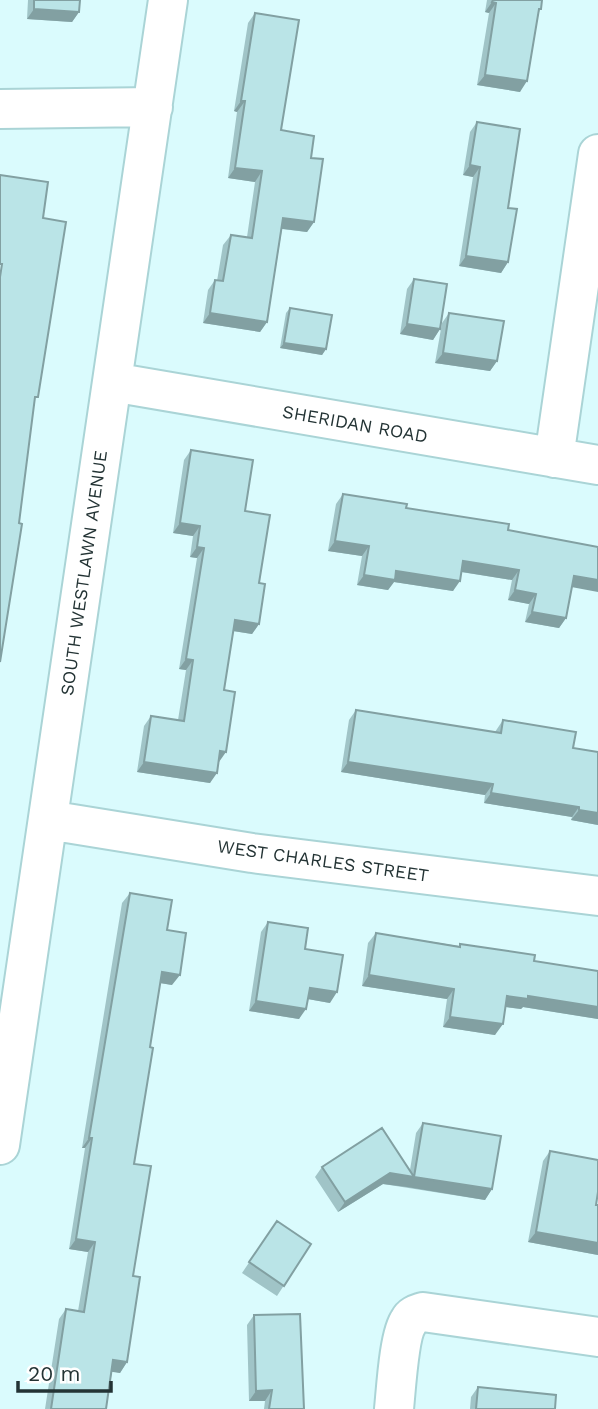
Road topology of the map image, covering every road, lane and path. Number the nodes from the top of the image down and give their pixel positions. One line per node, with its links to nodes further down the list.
1 (168, 0): 2 (street, SOUTH WESTLAWN AVENUE)
2 (153, 107): 3 (street); 5 (street, SOUTH WESTLAWN AVENUE)
3 (0, 109)
4 (598, 154): 6 (street)
5 (112, 383): 6 (street, SHERIDAN ROAD); 8 (street, SOUTH WESTLAWN AVENUE)
6 (554, 458): 7 (street, SHERIDAN ROAD)
7 (598, 465)
8 (48, 820): 9 (street, WEST CHARLES STREET); 10 (street, SOUTH WESTLAWN AVENUE)
9 (598, 896)
10 (0, 1145)
11 (598, 1337): 12 (street)
12 (394, 1409)

